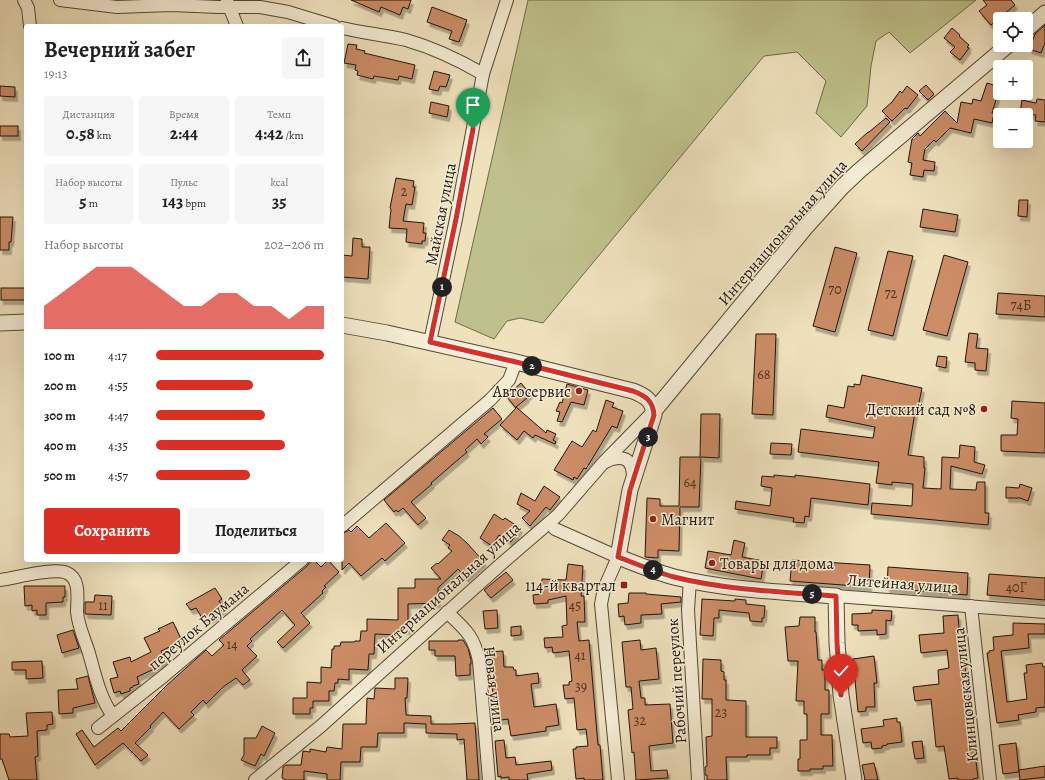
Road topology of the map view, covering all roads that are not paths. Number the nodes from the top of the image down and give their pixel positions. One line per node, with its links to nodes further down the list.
1 (24, 0): 6 (street)
2 (60, 0): 4 (street)
3 (507, 0): 12 (street, Майская улица)
4 (228, 4): 7 (street); 8 (street)
5 (1045, 13): 9 (street)
6 (30, 24)
7 (236, 24)
8 (327, 24)
9 (1033, 24)
10 (344, 28): 12 (street)
11 (1000, 52): 18 (street, Интернациональная улица)
12 (484, 74): 16 (street, Майская улица)
13 (24, 322): 14 (street)
14 (0, 323)
15 (344, 325): 16 (street)
16 (430, 342): 17 (street)
17 (516, 362): 18 (street); 22 (street)
18 (654, 410): 19 (street, Интернациональная улица); 20 (street, Интернациональная улица)
19 (604, 462): 20 (street); 21 (street, Интернациональная улица)
20 (633, 478): 23 (street, Интернациональная улица)
21 (549, 523): 23 (street, Литейная улица); 29 (street, Интернациональная улица)
22 (344, 524)
23 (618, 557): 26 (street, Литейная улица); 35 (street)
24 (300, 562): 31 (street, переулок Баумана)
25 (0, 580): 31 (street)
26 (690, 580): 27 (street, Литейная улица); 36 (street, Рабочий переулок)
27 (836, 596): 28 (street, Литейная улица); 37 (street)
28 (971, 606): 30 (street, Литейная улица); 38 (street, Клинцовская улица)
29 (447, 612): 33 (street, Интернациональная улица); 34 (street, Новая улица)
30 (1045, 612)
31 (113, 716): 32 (street, переулок Баумана)
32 (98, 728)
33 (255, 780)
34 (489, 780)
35 (618, 780)
36 (698, 780)
37 (854, 780)
38 (990, 780)

